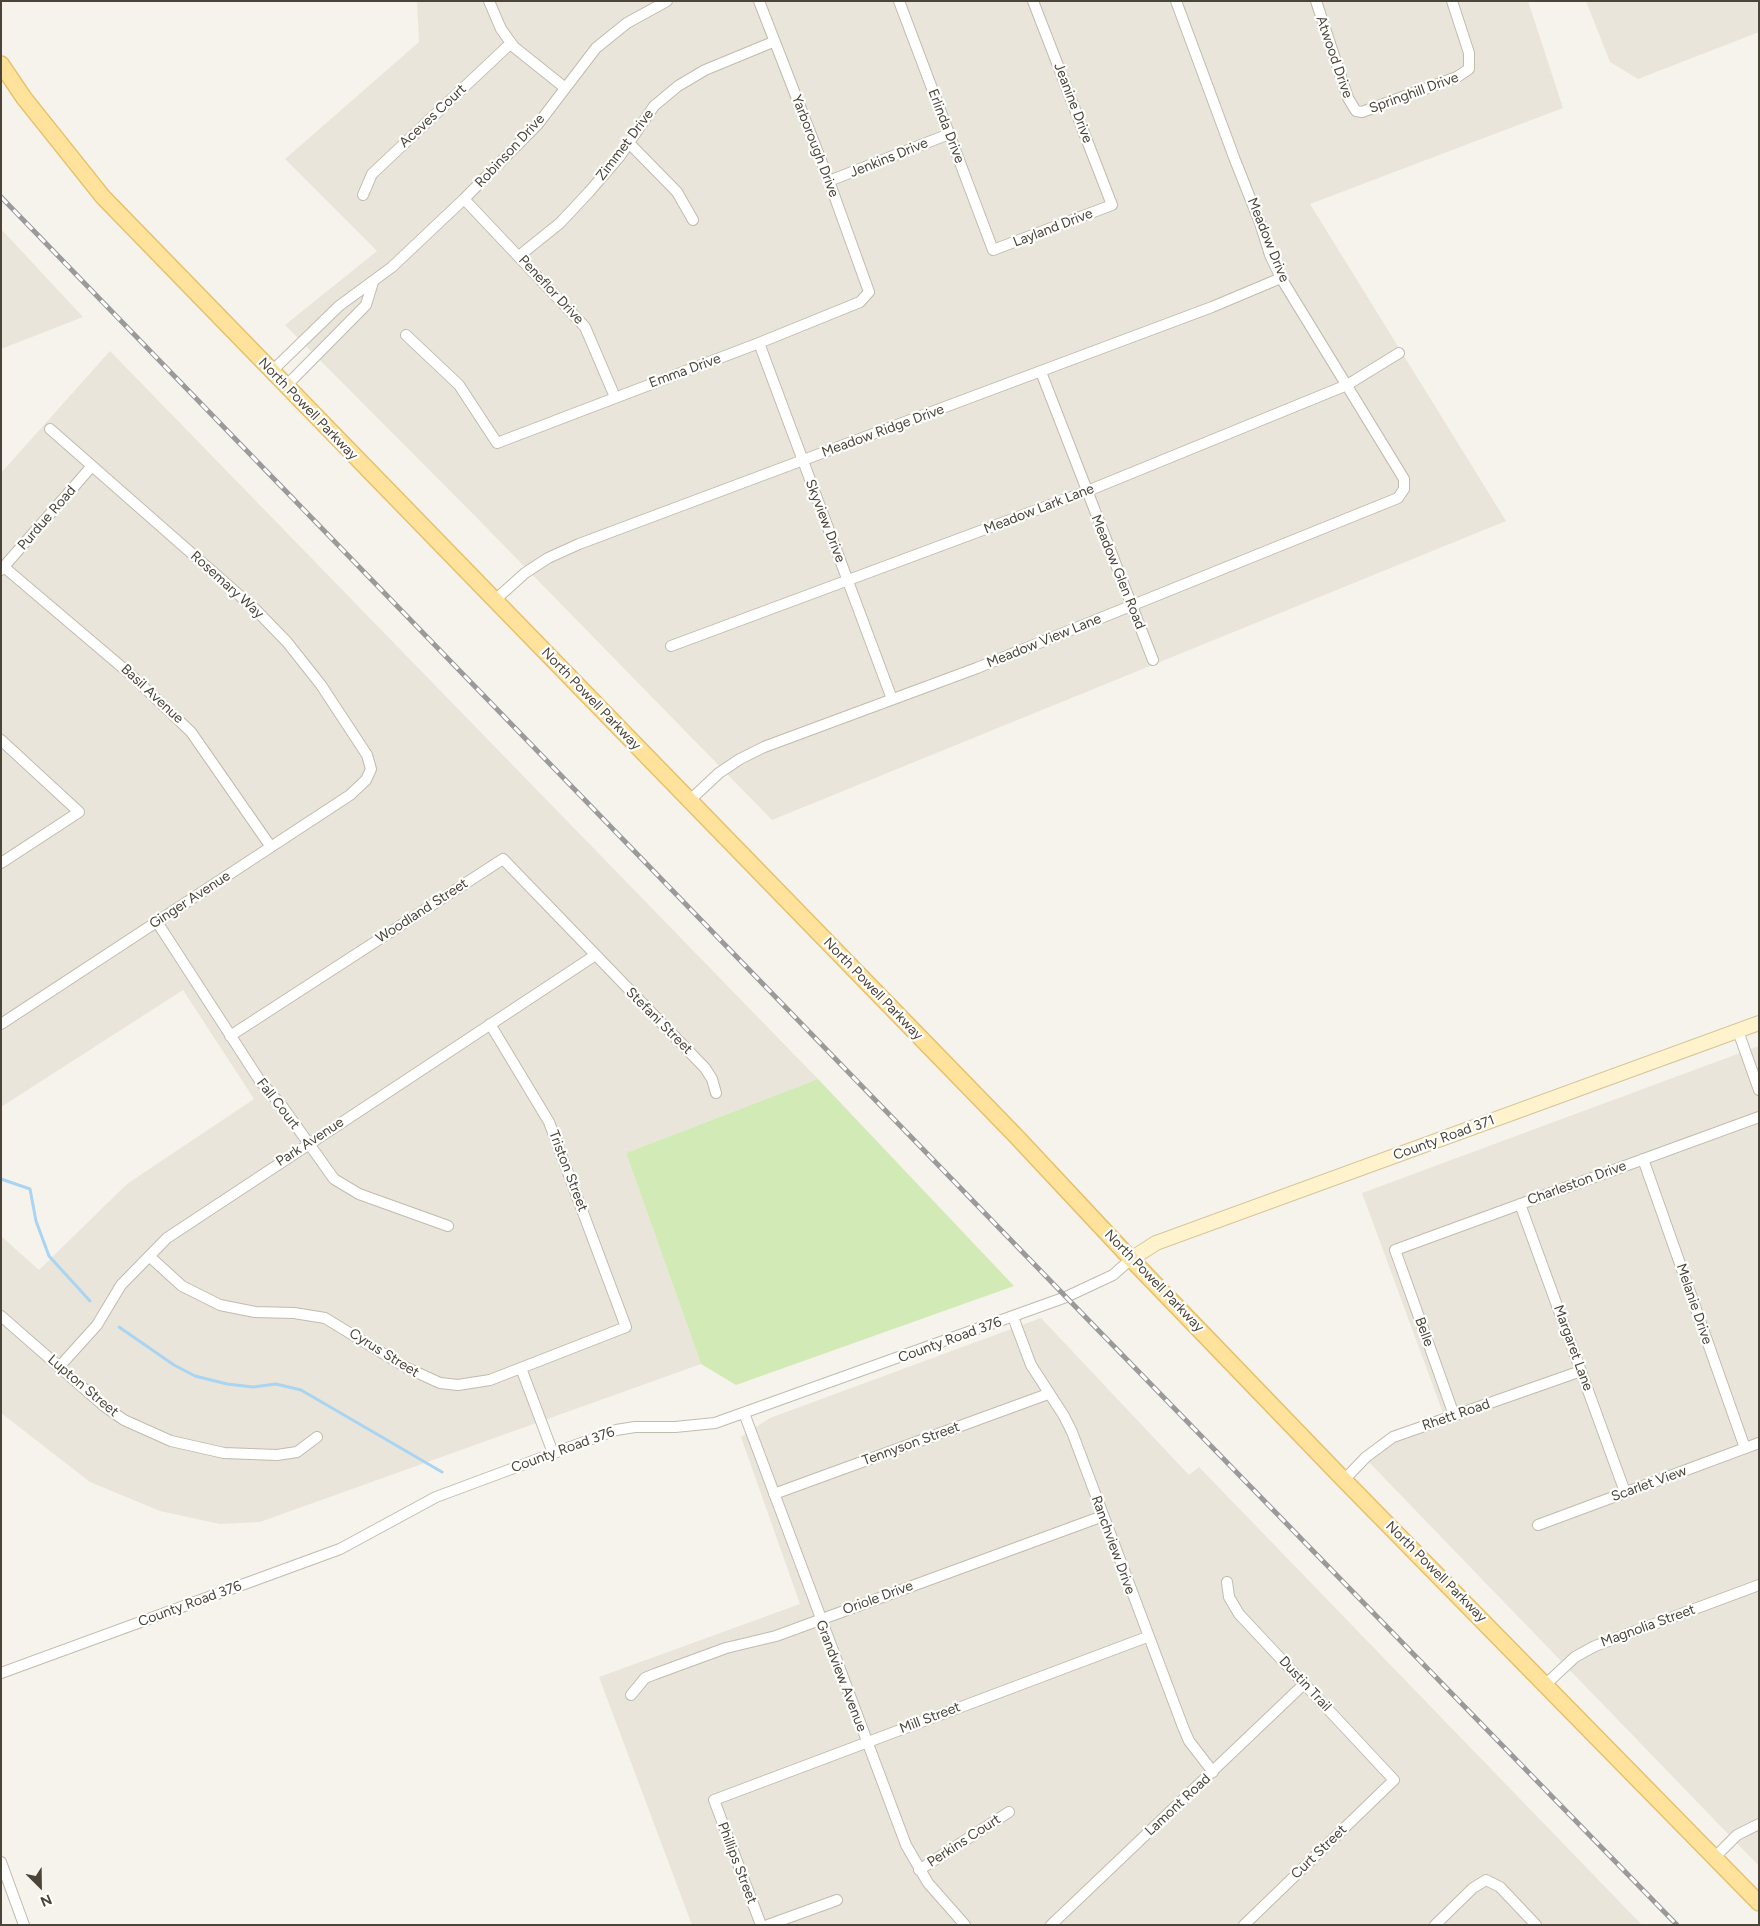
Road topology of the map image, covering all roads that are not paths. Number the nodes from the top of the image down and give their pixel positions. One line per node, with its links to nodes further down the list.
1 (489, 1): 10 (street)
2 (667, 1): 12 (street, Robinson Drive)
3 (759, 1): 9 (street, Yarborough Drive)
4 (899, 1): 14 (street, Erlinda Drive)
5 (1033, 1): 19 (street, Jeanine Drive)
6 (1176, 1): 23 (street, Meadow Drive)
7 (1316, 1): 13 (street, Atwood Drive)
8 (1452, 1): 13 (street, Springhill Drive)
9 (773, 42): 15 (street, Zimmet Drive); 16 (street, Yarborough Drive)
10 (511, 43): 12 (street); 17 (street, Aceves Court)
11 (1, 64): 29 (main road, North Powell Parkway)
12 (564, 87): 18 (street, Robinson Drive)
13 (1356, 111)
14 (949, 134): 16 (street, Jenkins Drive); 21 (street, Erlinda Drive)
15 (629, 143): 20 (street); 22 (street, Zimmet Drive)
16 (829, 181): 25 (street, Yarborough Drive)
17 (363, 195)
18 (464, 199): 22 (street, Peneflor Drive); 24 (street, Robinson Drive)
19 (1112, 205): 21 (street, Layland Drive)
20 (693, 220)
21 (993, 250)
22 (519, 256): 33 (street, Peneflor Drive)
23 (1281, 278): 30 (street, Meadow Ridge Drive); 31 (street, Meadow Drive)
24 (373, 282): 29 (street, Robinson Drive); 32 (street)
25 (869, 292): 27 (street, Emma Drive)
26 (406, 335): 33 (street, Emma Drive)
27 (759, 343): 33 (street, Emma Drive); 35 (street, Skyview Drive)
28 (1399, 353): 31 (street, Meadow Lark Lane)
29 (271, 372): 32 (main road, North Powell Parkway)
30 (1041, 372): 35 (street, Meadow Ridge Drive); 38 (street, Meadow Glen Road)
31 (1347, 385): 37 (street, Meadow Drive); 38 (street, Meadow Lark Lane)
32 (286, 387): 41 (main road, North Powell Parkway)
33 (615, 397)
34 (50, 429): 36 (street, Rosemary Way)
35 (802, 461): 40 (street, Skyview Drive); 41 (street, Meadow Ridge Drive)
36 (92, 466): 39 (street, Purdue Road); 47 (street, Rosemary Way)
37 (1404, 489): 42 (street, Meadow View Lane)
38 (1086, 492): 40 (street, Meadow Lark Lane); 42 (street, Meadow Glen Road)
39 (3, 569): 49 (street, Basil Avenue)
40 (848, 580): 43 (street, Meadow Lark Lane); 45 (street, Skyview Drive)
41 (495, 600): 48 (main road, North Powell Parkway)
42 (1131, 606): 44 (street, Meadow Glen Road); 45 (street, Meadow View Lane)
43 (671, 646)
44 (1153, 660)
45 (892, 699): 48 (street, Meadow View Lane)
46 (1, 740): 50 (street)
47 (371, 769): 49 (street, Ginger Avenue)
48 (689, 801): 67 (main road, North Powell Parkway)
49 (271, 847): 51 (street, Ginger Avenue)
50 (1, 863)
51 (158, 922): 54 (street, Ginger Avenue); 57 (street, Fall Court)
52 (594, 956): 55 (street, Park Avenue); 57 (street, Woodland Street); 59 (street, Stefani Street)
53 (1759, 1023): 56 (street, County Road 371)
54 (1, 1024)
55 (490, 1024): 61 (street, Park Avenue); 70 (street, Triston Street)
56 (1738, 1031): 58 (street); 67 (street, County Road 371)
57 (230, 1036): 61 (street, Fall Court)
58 (1759, 1090)
59 (716, 1093)
60 (1759, 1117): 62 (street, Charleston Drive)
61 (308, 1143): 64 (street, Fall Court); 66 (street, Park Avenue)
62 (1643, 1159): 63 (street, Charleston Drive); 79 (street, Melanie Drive)
63 (1520, 1204): 65 (street, Charleston Drive); 73 (street, Margaret Lane)
64 (448, 1226)
65 (1395, 1250): 76 (street, Belle)
66 (149, 1256): 71 (street, Park Avenue); 72 (street, Cyrus Street)
67 (1131, 1259): 69 (street, County Road 376); 81 (main road, North Powell Parkway)
68 (1, 1316): 71 (street, Lupton Street)
69 (1013, 1317): 74 (street, Ranchview Drive); 75 (street, County Road 376)
70 (626, 1327): 72 (street, Cyrus Street)
71 (60, 1366): 77 (street, Lupton Street)
72 (521, 1368): 80 (street)
73 (1581, 1371): 76 (street, Rhett Road); 82 (street, Margaret Lane)
74 (1048, 1394): 83 (street, Tennyson Street); 84 (street, Ranchview Drive)
75 (744, 1413): 80 (street, County Road 376); 83 (street, Grandview Avenue)
76 (1454, 1415): 81 (street, Rhett Road)
77 (317, 1437)
78 (1759, 1443): 79 (street, Scarlet View)
79 (1745, 1448): 82 (street, Scarlet View)
80 (553, 1453): 90 (street, County Road 376)
81 (1344, 1480): 92 (main road, North Powell Parkway)
82 (1625, 1492): 85 (street, Scarlet View)
83 (774, 1494): 88 (street, Grandview Avenue)
84 (1103, 1516): 88 (street, Oriole Drive); 89 (street, Ranchview Drive)
85 (1538, 1525)
86 (1227, 1582): 91 (street, Dustin Trail)
87 (1759, 1585): 92 (street, Magnolia Street)
88 (820, 1620): 93 (street, Oriole Drive); 94 (street, Grandview Avenue)
89 (1147, 1636): 94 (street, Mill Street); 95 (street, Ranchview Drive)
90 (1, 1673)
91 (1304, 1684): 95 (street, Lamont Road); 96 (street, Dustin Trail)
92 (1546, 1684): 100 (main road, North Powell Parkway)
93 (631, 1694)
94 (866, 1742): 97 (street, Mill Street); 102 (street, Grandview Avenue)
95 (1213, 1772): 109 (street, Lamont Road)
96 (1394, 1780): 110 (street, Curt Street)
97 (714, 1800): 106 (street, Phillips Street)
98 (1009, 1812): 102 (street, Perkins Court)
99 (1759, 1824): 100 (street)
100 (1714, 1858): 104 (main road, North Powell Parkway)
101 (1, 1862): 105 (street)
102 (919, 1870): 108 (street, Grandview Avenue)
103 (837, 1900): 107 (street)
104 (1759, 1903)
105 (24, 1925)
106 (761, 1925)
107 (768, 1925)
108 (965, 1925)
109 (1051, 1925)
110 (1244, 1925)
111 (1435, 1925): 112 (street)
112 (1536, 1925)

